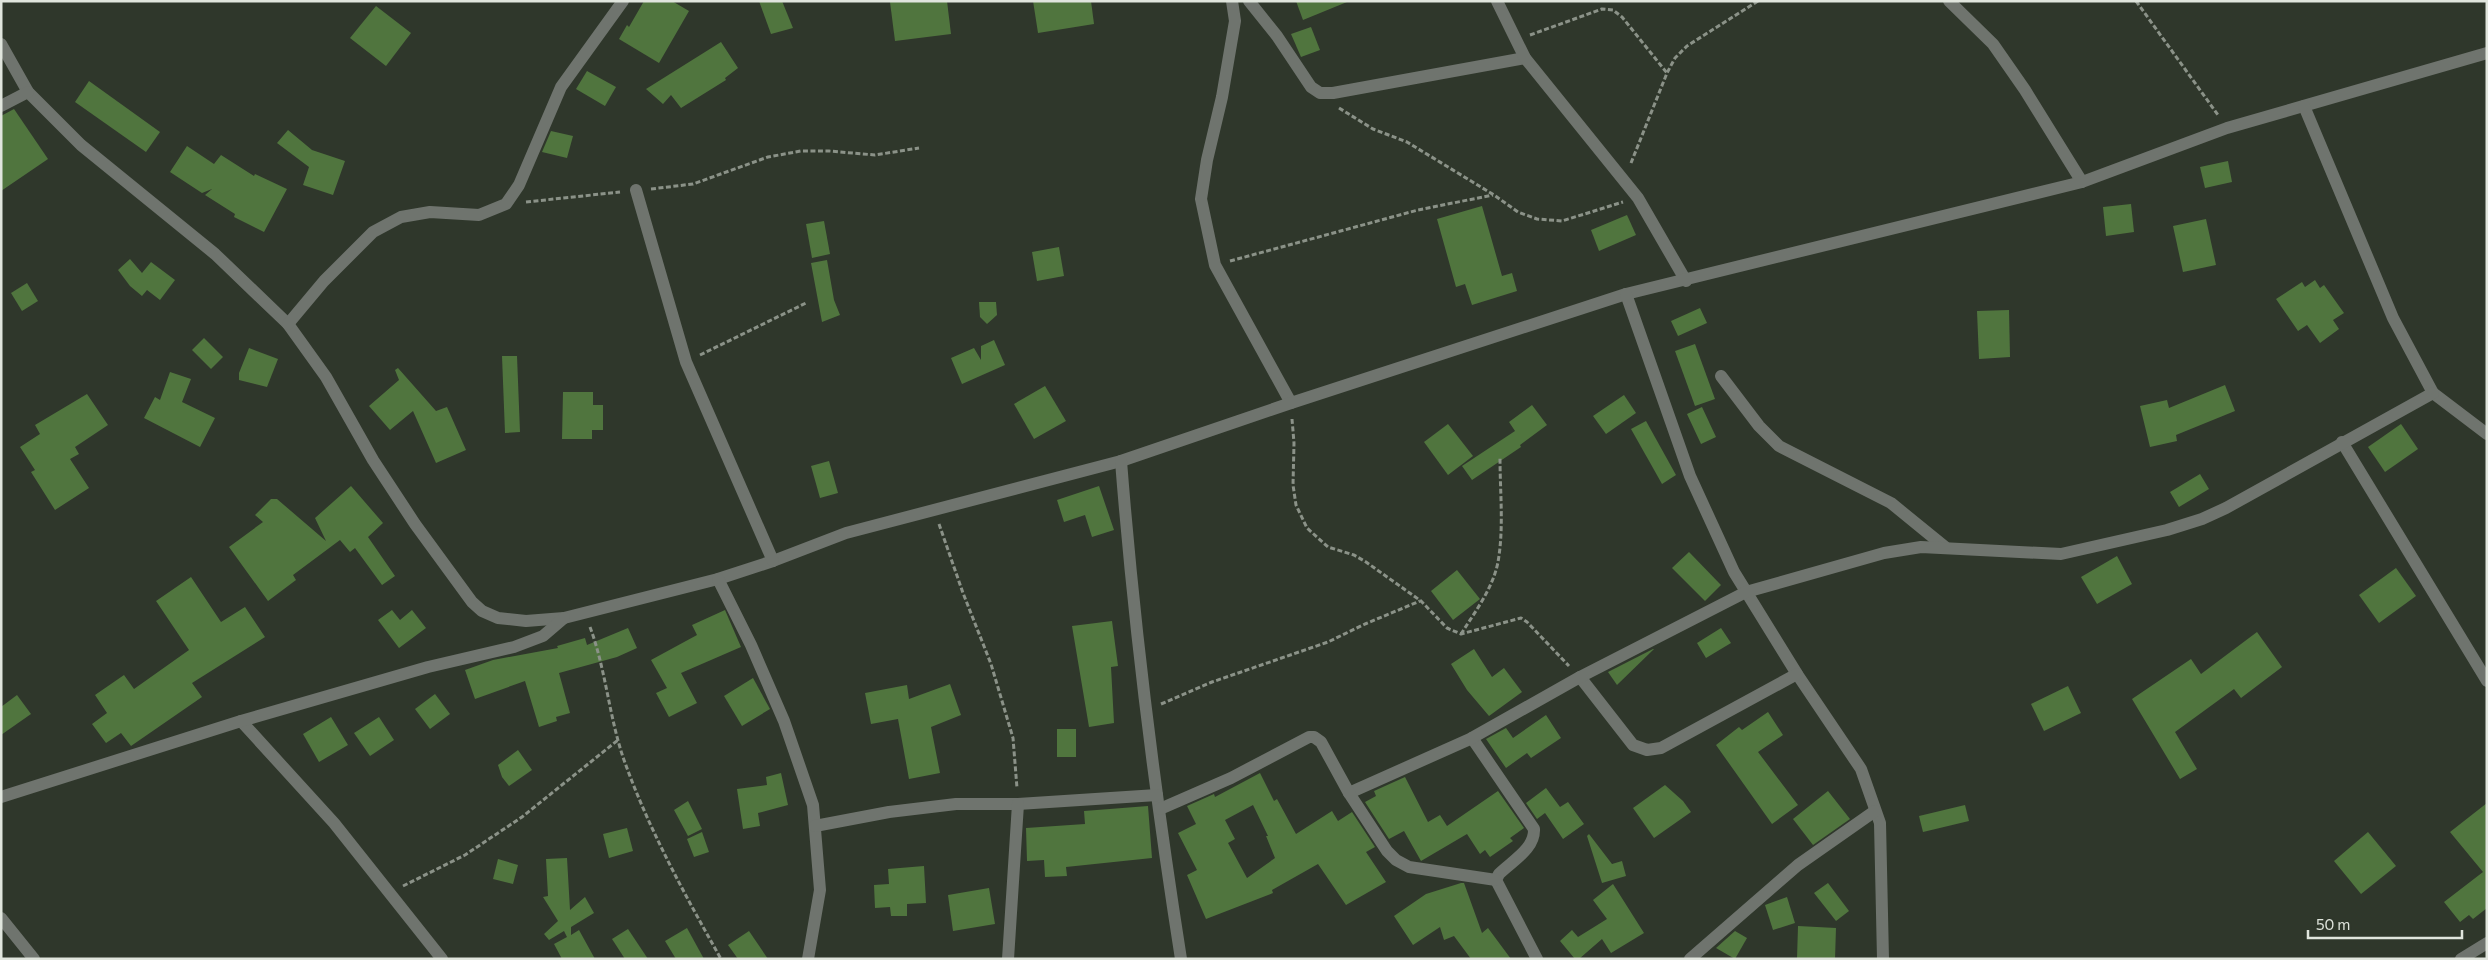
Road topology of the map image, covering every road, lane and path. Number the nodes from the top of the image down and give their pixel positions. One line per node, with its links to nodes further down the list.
1 (1232, 1): 25 (street)
2 (1249, 1): 14 (street)
3 (1497, 1): 8 (street)
4 (1758, 1): 12 (path)
5 (1949, 1): 20 (street)
6 (2136, 1): 17 (path)
7 (618, 3): 24 (street)
8 (1516, 40): 11 (street); 12 (path)
9 (1, 44): 13 (street)
10 (2487, 53): 16 (street)
11 (1525, 58): 14 (street); 19 (street)
12 (1667, 72): 19 (path)
13 (28, 92): 15 (street); 29 (street)
14 (1320, 94): 22 (path)
15 (1, 106)
16 (2304, 106): 17 (street); 32 (street)
17 (2227, 128): 20 (street)
18 (919, 148): 21 (path)
19 (1624, 180): 23 (street)
20 (2082, 182): 26 (street)
21 (636, 190): 24 (path); 30 (street)
22 (1494, 195): 23 (path); 25 (path)
23 (1638, 198): 26 (street)
24 (506, 204): 29 (street)
25 (1215, 265): 33 (street)
26 (1686, 281): 27 (street)
27 (1626, 294): 33 (street); 42 (street)
28 (806, 303): 30 (path)
29 (288, 324): 45 (street)
30 (686, 362): 40 (street)
31 (1720, 376): 39 (street)
32 (2432, 394): 34 (street); 35 (street)
33 (1290, 403): 37 (street); 43 (path)
34 (2487, 434)
35 (2342, 442): 39 (street); 49 (street)
36 (1500, 458): 46 (path)
37 (1121, 461): 38 (street); 50 (street)
38 (935, 512): 40 (street); 57 (path)
39 (1945, 547): 42 (street)
40 (773, 562): 41 (street)
41 (718, 579): 44 (street); 60 (street)
42 (1746, 592): 47 (street); 48 (street)
43 (1421, 601): 46 (path); 50 (path)
44 (586, 613): 45 (street); 53 (path)
45 (564, 618): 51 (street)
46 (1461, 634): 48 (path)
47 (1797, 674): 48 (street); 59 (street)
48 (1580, 677): 52 (street)
49 (2487, 681)
50 (1147, 710): 55 (street)
51 (241, 720): 56 (street); 62 (street)
52 (1472, 738): 54 (street); 61 (street)
53 (618, 740): 62 (path); 67 (path)
54 (1349, 793): 58 (street); 61 (street)
55 (1158, 795): 57 (street); 58 (street)
56 (1, 797)
57 (1018, 804): 60 (street); 69 (street)
58 (1160, 809): 70 (street)
59 (1875, 811): 72 (street); 73 (street)
60 (816, 826): 68 (street)
61 (1496, 880): 71 (street)
62 (389, 893): 66 (street)
63 (1, 918): 65 (street)
64 (2487, 943): 74 (street)
65 (34, 959)
66 (442, 959)
67 (722, 959)
68 (808, 959)
69 (1008, 959)
70 (1181, 959)
71 (1537, 959)
72 (1690, 959)
73 (1883, 959)
74 (2461, 959)

